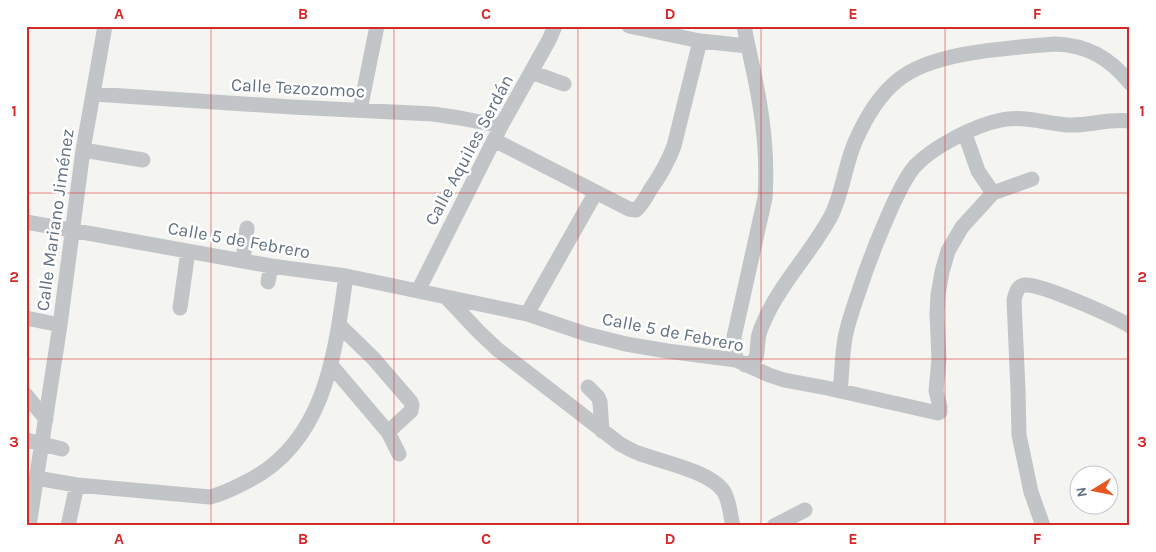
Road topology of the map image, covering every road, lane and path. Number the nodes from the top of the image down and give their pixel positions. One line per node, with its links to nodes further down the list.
1 (105, 26): 11 (street, Calle Mariano Jiménez)
2 (377, 26): 12 (street)
3 (555, 26): 8 (street, Calle Aquiles Serdán)
4 (629, 26): 6 (street)
5 (744, 26): 7 (street)
6 (700, 41): 7 (street); 20 (street)
7 (748, 46): 38 (street)
8 (531, 72): 9 (street); 14 (street, Calle Aquiles Serdán)
9 (564, 84)
10 (1130, 84): 38 (street)
11 (93, 94): 12 (street, Calle Tezozomoc); 17 (street, Calle Mariano Jiménez)
12 (360, 110): 14 (street, Calle Tezozomoc)
13 (1130, 122): 15 (street)
14 (501, 126): 16 (street, Calle Aquiles Serdán)
15 (965, 134): 21 (street); 41 (street)
16 (494, 140): 20 (street); 30 (street, Calle Aquiles Serdán)
17 (83, 150): 18 (street); 24 (street, Calle Mariano Jiménez)
18 (143, 160)
19 (1032, 179): 21 (street)
20 (596, 192): 33 (street)
21 (994, 193): 41 (street, Calle 5 de Febrero)
22 (26, 222): 24 (street, Calle 5 de Febrero)
23 (246, 228): 26 (street)
24 (72, 229): 25 (street, Calle 5 de Febrero); 35 (street, Calle Mariano Jiménez)
25 (188, 251): 26 (street, Calle 5 de Febrero); 32 (street)
26 (243, 260): 27 (street, Calle 5 de Febrero)
27 (271, 266): 28 (street, Calle 5 de Febrero); 29 (street)
28 (346, 276): 30 (street, Calle 5 de Febrero); 36 (street)
29 (268, 282)
30 (418, 291): 31 (street, Calle 5 de Febrero)
31 (446, 297): 33 (street, Calle 5 de Febrero); 44 (street)
32 (180, 308)
33 (527, 314): 38 (street, Calle 5 de Febrero)
34 (26, 318): 35 (street)
35 (60, 325): 43 (street, Calle Mariano Jiménez)
36 (339, 325): 39 (street); 45 (street)
37 (1130, 326): 56 (street)
38 (741, 363): 41 (street, Calle 5 de Febrero)
39 (331, 365): 45 (street); 50 (street)
40 (588, 387): 44 (street)
41 (840, 391)
42 (26, 395): 43 (street)
43 (46, 419): 46 (street, Calle Mariano Jiménez)
44 (602, 430): 54 (street)
45 (388, 432): 48 (street)
46 (34, 442): 47 (street); 49 (street, Calle Mariano Jiménez)
47 (62, 449)
48 (399, 454)
49 (36, 478): 50 (street); 52 (street, Calle Mariano Jiménez)
50 (77, 485): 53 (street)
51 (804, 510): 55 (street)
52 (29, 517)
53 (68, 526)
54 (732, 526)
55 (774, 526)
56 (1043, 526)

